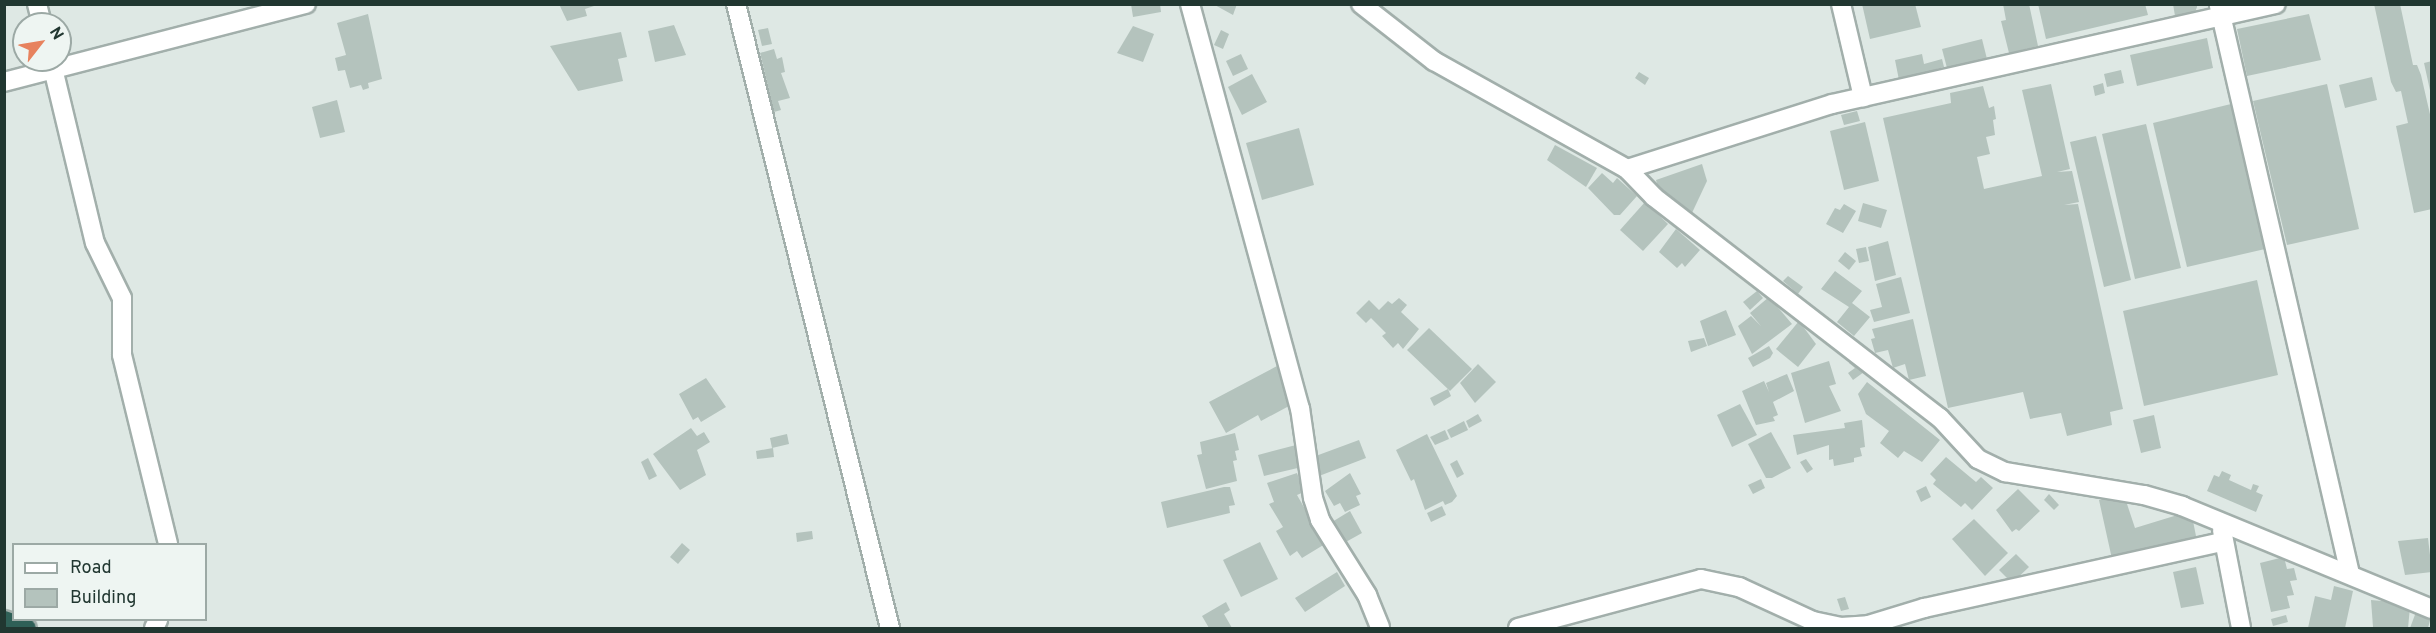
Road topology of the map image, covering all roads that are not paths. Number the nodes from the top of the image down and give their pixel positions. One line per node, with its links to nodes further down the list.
1 (306, 4): 8 (street)
2 (736, 4): 20 (street)
3 (1190, 4): 21 (street)
4 (1360, 4): 13 (street)
5 (1841, 4): 12 (street)
6 (2276, 4): 7 (street)
7 (2220, 11): 12 (street); 16 (street)
8 (72, 59)
9 (31, 72): 11 (street)
10 (54, 72): 15 (street)
11 (4, 82)
12 (1863, 97): 13 (street)
13 (1627, 169): 14 (street)
14 (2222, 533): 16 (street); 22 (street); 23 (street)
15 (168, 543)
16 (2350, 574): 17 (street)
17 (2432, 609)
18 (4, 620): 19 (highway)
19 (27, 628)
20 (890, 628)
21 (1380, 628)
22 (1523, 628)
23 (2241, 628)

